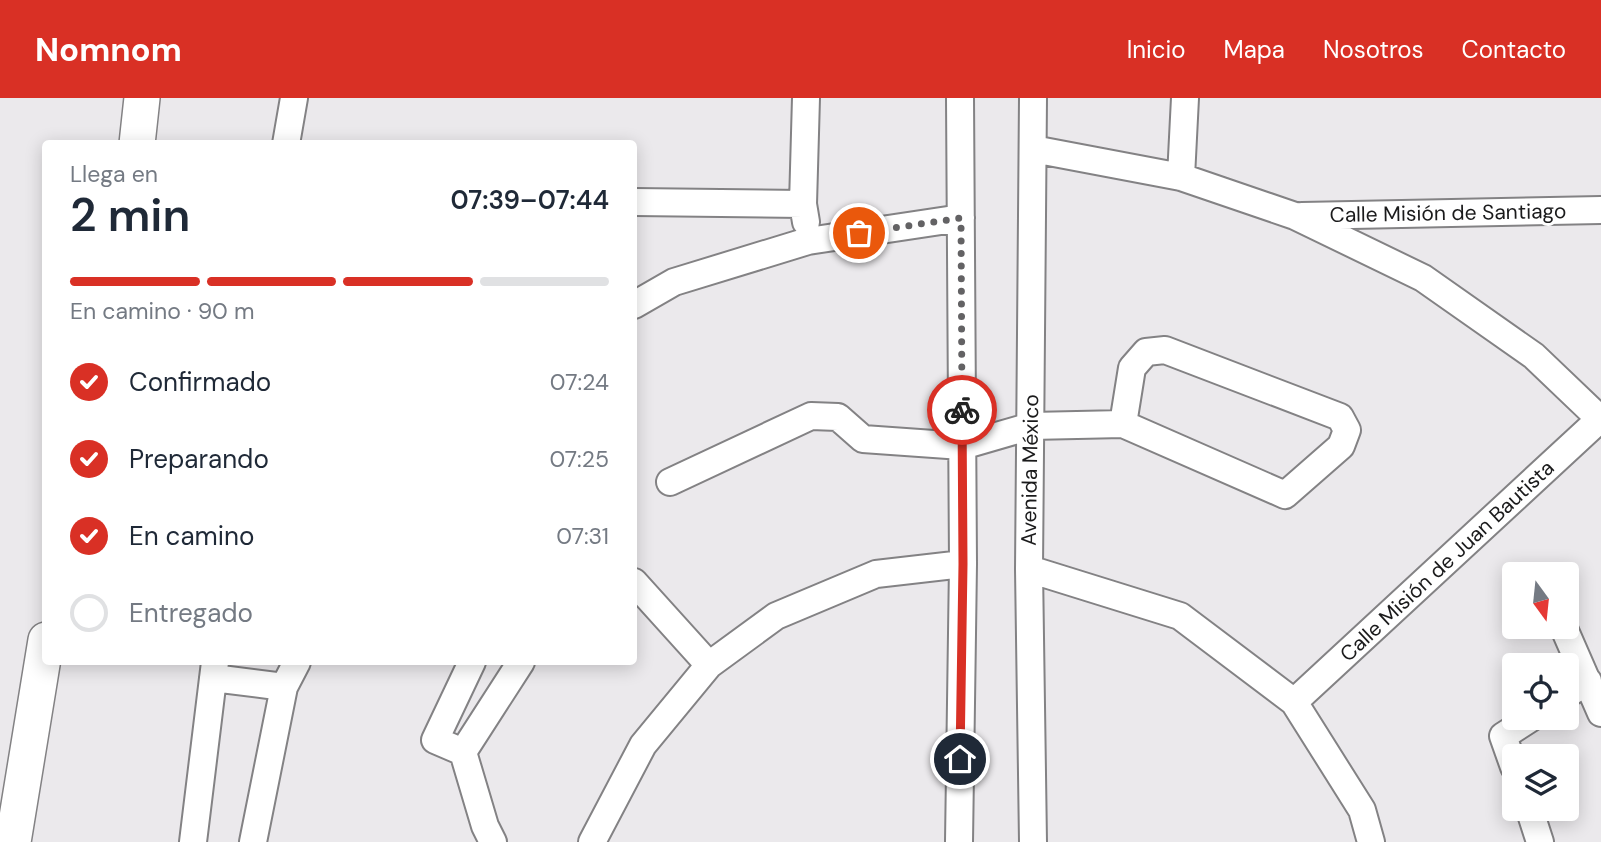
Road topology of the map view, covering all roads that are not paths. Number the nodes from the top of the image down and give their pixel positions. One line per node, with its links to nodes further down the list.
1 (124, 98): 8 (main road)
2 (142, 98): 9 (main road)
3 (294, 98): 10 (street)
4 (806, 98): 14 (street)
5 (960, 98): 17 (street)
6 (1033, 98): 11 (street, Avenida México)
7 (1185, 98): 12 (street)
8 (119, 140)
9 (137, 140)
10 (287, 140)
11 (1033, 149): 12 (street); 22 (street, Avenida México)
12 (1181, 177): 16 (street)
13 (637, 202): 14 (street)
14 (803, 204): 18 (street)
15 (1601, 210): 16 (street, Calle Misión de Santiago)
16 (1295, 216): 20 (street)
17 (961, 218): 18 (street); 23 (street)
18 (808, 241): 19 (street)
19 (637, 303)
20 (1601, 420): 37 (street, Calle Misión de Juan Bautista)
21 (1123, 424): 21 (street); 22 (street)
22 (1031, 426): 23 (street); 26 (street, Avenida México)
23 (962, 446): 24 (street); 25 (street)
24 (670, 482)
25 (963, 564): 33 (street); 48 (street)
26 (1028, 569): 37 (street); 49 (street, Avenida México)
27 (637, 585): 33 (street)
28 (43, 665): 44 (main road)
29 (59, 665): 44 (main road)
30 (296, 665): 35 (street)
31 (471, 665): 41 (street)
32 (513, 665): 41 (street)
33 (709, 665): 47 (street)
34 (214, 670): 35 (street); 45 (street)
35 (284, 687): 46 (street)
36 (1579, 690): 38 (street)
37 (1294, 702): 50 (street)
38 (1601, 713)
39 (1512, 730): 40 (street)
40 (1506, 744)
41 (463, 752): 43 (street)
42 (1533, 821): 51 (street)
43 (484, 837)
44 (22, 841)
45 (193, 842)
46 (253, 842)
47 (592, 842)
48 (959, 842)
49 (1033, 842)
50 (1371, 842)
51 (1541, 842)

